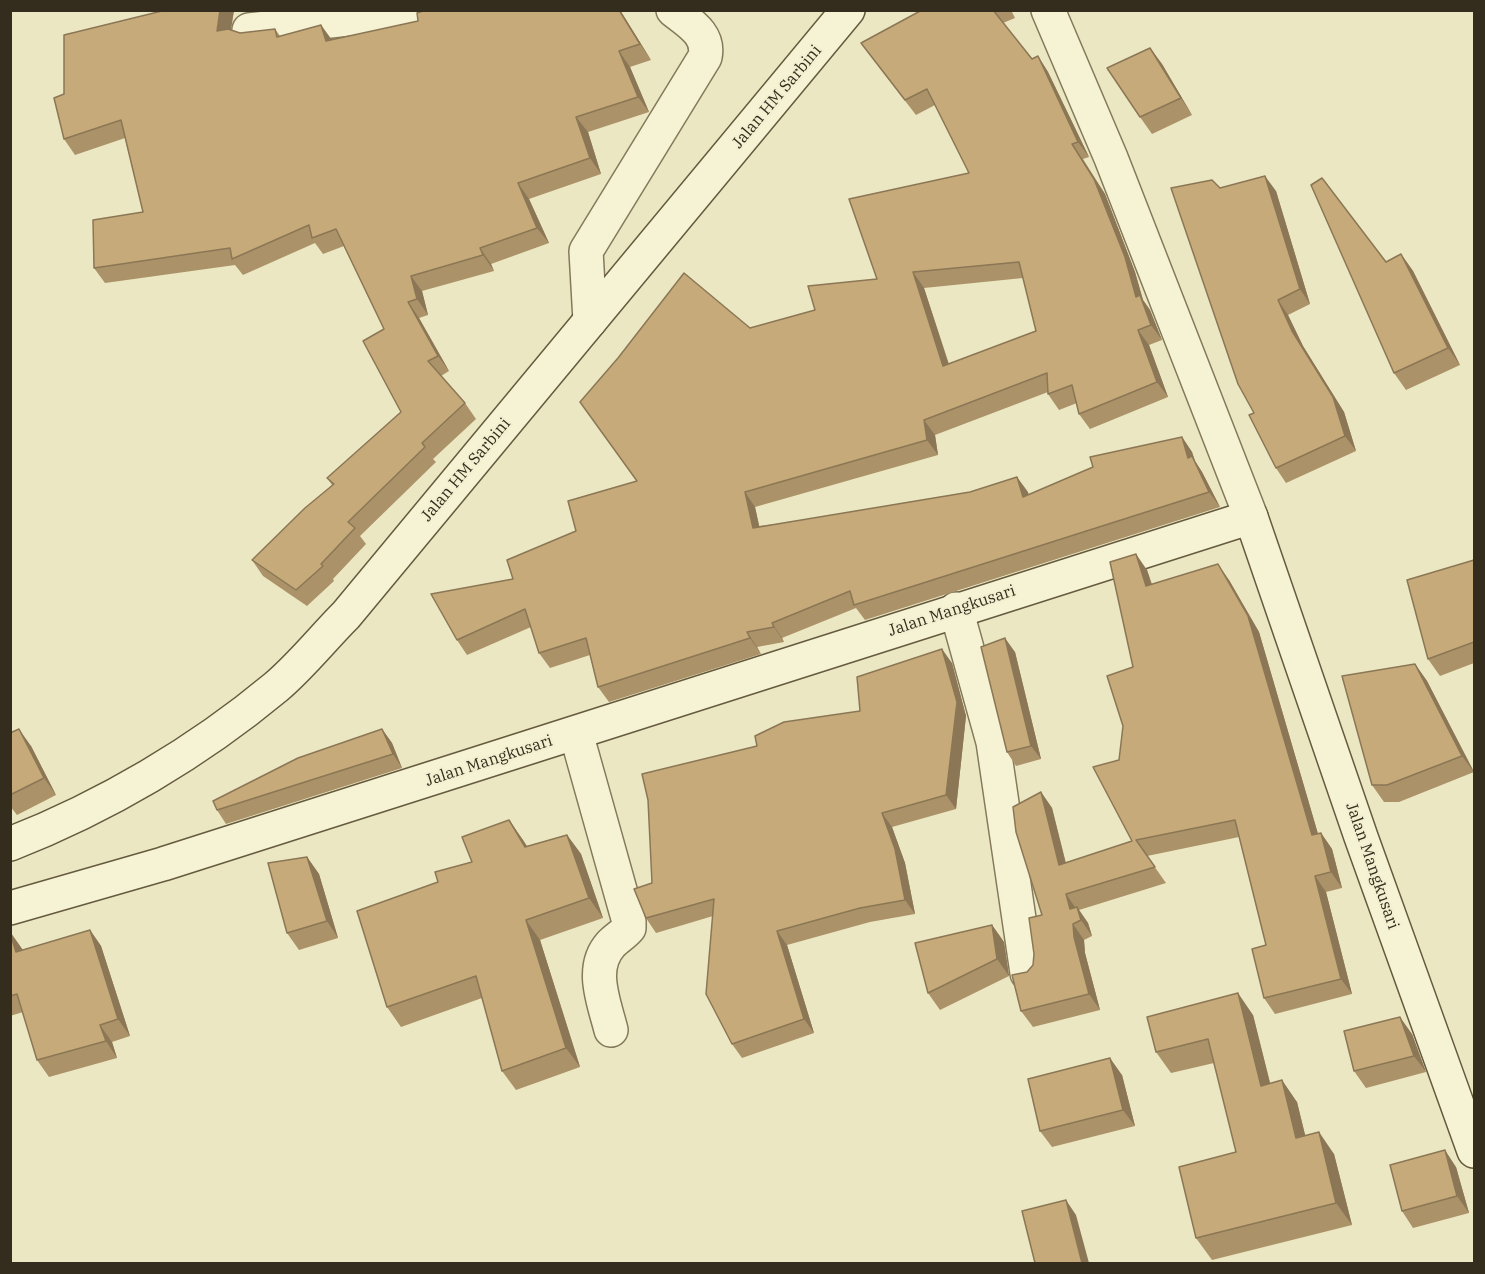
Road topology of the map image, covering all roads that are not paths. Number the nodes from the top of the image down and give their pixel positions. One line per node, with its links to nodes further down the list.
1 (429, 10): 5 (street)
2 (673, 10): 6 (street)
3 (848, 10): 6 (street, Jalan HM Sarbini)
4 (1048, 10): 7 (street)
5 (249, 30)
6 (590, 321): 10 (street, Jalan HM Sarbini)
7 (1251, 517): 8 (street, Jalan Mangkusari); 14 (street, Jalan Mangkusari)
8 (956, 609): 9 (street, Jalan Mangkusari); 12 (street)
9 (576, 733): 11 (street, Jalan Mangkusari); 13 (street)
10 (10, 844)
11 (10, 908)
12 (1027, 973)
13 (611, 1030)
14 (1474, 1151)

